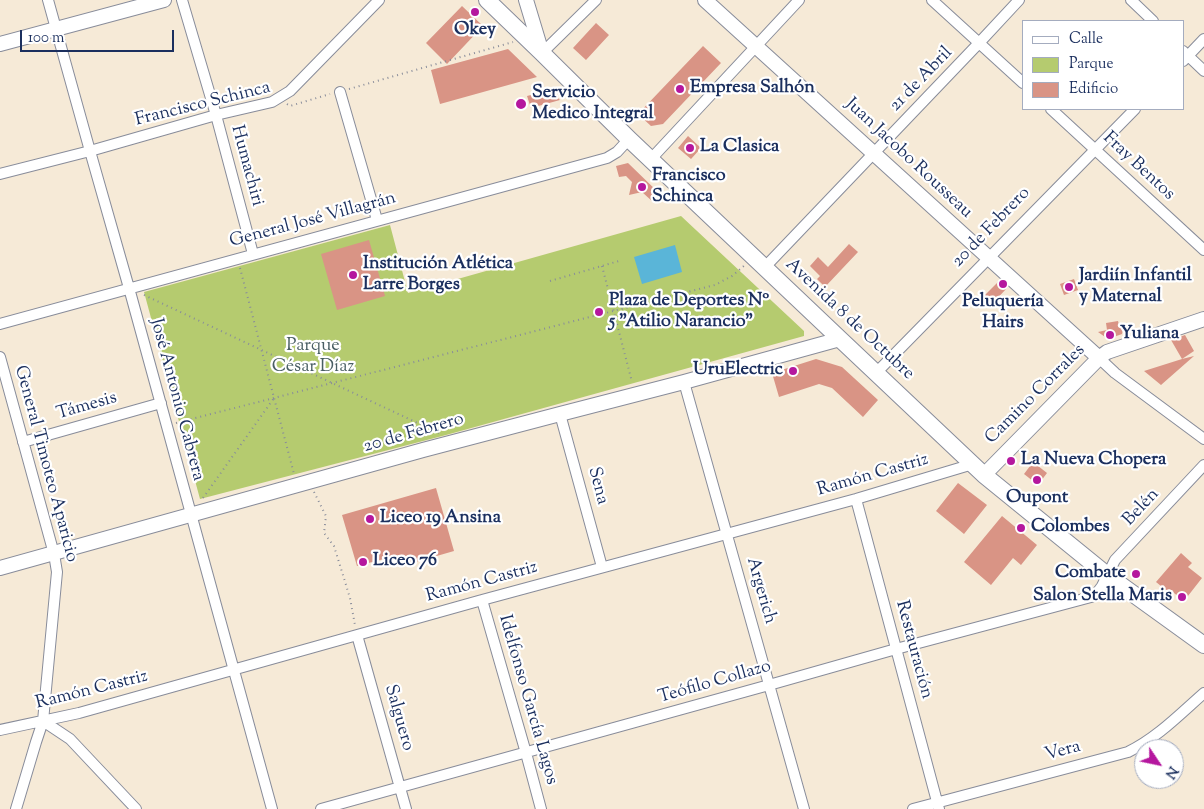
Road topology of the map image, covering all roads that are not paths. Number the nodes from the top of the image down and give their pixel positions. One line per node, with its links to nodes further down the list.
1 (48, 0): 14 (street, José Antonio Cabrera)
2 (164, 0): 14 (street)
3 (182, 0): 26 (street, Humachiri)
4 (379, 0): 26 (street, Francisco Schinca)
5 (487, 0): 19 (main road, Avenida 8 de Octubre)
6 (526, 0): 19 (street)
7 (596, 0): 19 (street)
8 (705, 0): 18 (street, Juan Jacobo Rousseau)
9 (800, 0): 18 (street)
10 (932, 0): 16 (street)
11 (1018, 0): 16 (street, 21 de Abril)
12 (1131, 0): 13 (street)
13 (1152, 20)
14 (57, 29): 17 (street); 29 (street, José Antonio Cabrera)
15 (1204, 39): 20 (street)
16 (979, 43): 22 (street); 30 (street, 21 de Abril)
17 (0, 44)
18 (757, 47): 30 (street, Juan Jacobo Rousseau); 31 (street)
19 (542, 53): 27 (main road, Avenida 8 de Octubre)
20 (1184, 56): 21 (street)
21 (1204, 71)
22 (1022, 82)
23 (340, 92): 33 (street)
24 (1052, 110): 28 (street, Fray Bentos)
25 (1134, 110): 28 (street, 20 de Febrero)
26 (216, 115): 29 (street, Francisco Schinca); 35 (street, Humachiri)
27 (629, 139): 31 (main road, Avenida 8 de Octubre); 33 (street, General José Villagrán)
28 (1095, 149): 34 (street, Fray Bentos); 36 (street, 20 de Febrero)
29 (90, 151): 32 (street, Francisco Schinca); 38 (street, José Antonio Cabrera)
30 (874, 153): 36 (street, Juan Jacobo Rousseau); 37 (street, 21 de Abril)
31 (651, 159): 37 (main road, Avenida 8 de Octubre)
32 (0, 174)
33 (377, 220): 35 (street, General José Villagrán)
34 (1204, 250)
35 (253, 254): 38 (street, General José Villagrán)
36 (988, 259): 43 (street, Juan Jacobo Rousseau); 44 (street, 20 de Febrero)
37 (760, 262): 41 (main road, Avenida 8 de Octubre)
38 (129, 288): 40 (street, General José Villagrán); 46 (street, José Antonio Cabrera)
39 (1204, 319): 43 (street, Camino Corrales)
40 (0, 324)
41 (840, 339): 44 (main road, Avenida 8 de Octubre); 45 (street, 20 de Febrero)
42 (0, 357): 49 (street, General Timoteo Aparicio)
43 (1099, 358): 48 (street, Juan Jacobo Rousseau); 51 (street, Camino Corrales)
44 (876, 373): 51 (main road, Avenida 8 de Octubre)
45 (684, 382): 47 (street, 20 de Febrero); 54 (street, Argerich)
46 (161, 403): 49 (street, Támesis); 53 (street, José Antonio Cabrera)
47 (560, 414): 53 (street, 20 de Febrero); 57 (street, Sena)
48 (1204, 439)
49 (23, 442): 55 (street, General Timoteo Aparicio)
50 (1204, 465): 58 (street, Belén)
51 (978, 469): 52 (street, Ramón Castriz); 58 (main road, Avenida 8 de Octubre)
52 (856, 500): 54 (street, Ramón Castriz); 62 (street, Restauración)
53 (191, 516): 55 (street, 20 de Febrero); 63 (street, José Antonio Cabrera)
54 (727, 534): 57 (street, Ramón Castriz); 64 (street, Argerich)
55 (54, 554): 56 (street, 20 de Febrero); 66 (street, General Timoteo Aparicio)
56 (0, 568)
57 (602, 568): 59 (street, Ramón Castriz)
58 (1107, 575): 61 (main road, Avenida 8 de Octubre); 62 (street, Teófilo Collazo)
59 (482, 600): 60 (street, Ramón Castriz); 68 (street, Idelfonso García Lagos)
60 (358, 635): 63 (street, Ramón Castriz); 69 (street, Salguero)
61 (1204, 646)
62 (896, 649): 64 (street, Teófilo Collazo); 70 (street, Restauración)
63 (234, 670): 66 (street, Ramón Castriz); 73 (street, José Antonio Cabrera)
64 (769, 685): 68 (street, Teófilo Collazo); 77 (street, Argerich)
65 (1204, 693): 70 (street, Vera)
66 (44, 721): 67 (street, Ramón Castriz); 71 (street, General Timoteo Aparicio); 72 (street)
67 (0, 730)
68 (526, 752): 69 (street, Teófilo Collazo); 76 (street, Idelfonso García Lagos)
69 (400, 787): 74 (street, Teófilo Collazo); 75 (street, Salguero)
70 (938, 806): 78 (street, Vera)
71 (16, 809)
72 (136, 809)
73 (272, 809)
74 (321, 809)
75 (406, 809)
76 (541, 809)
77 (804, 809)
78 (913, 809)

